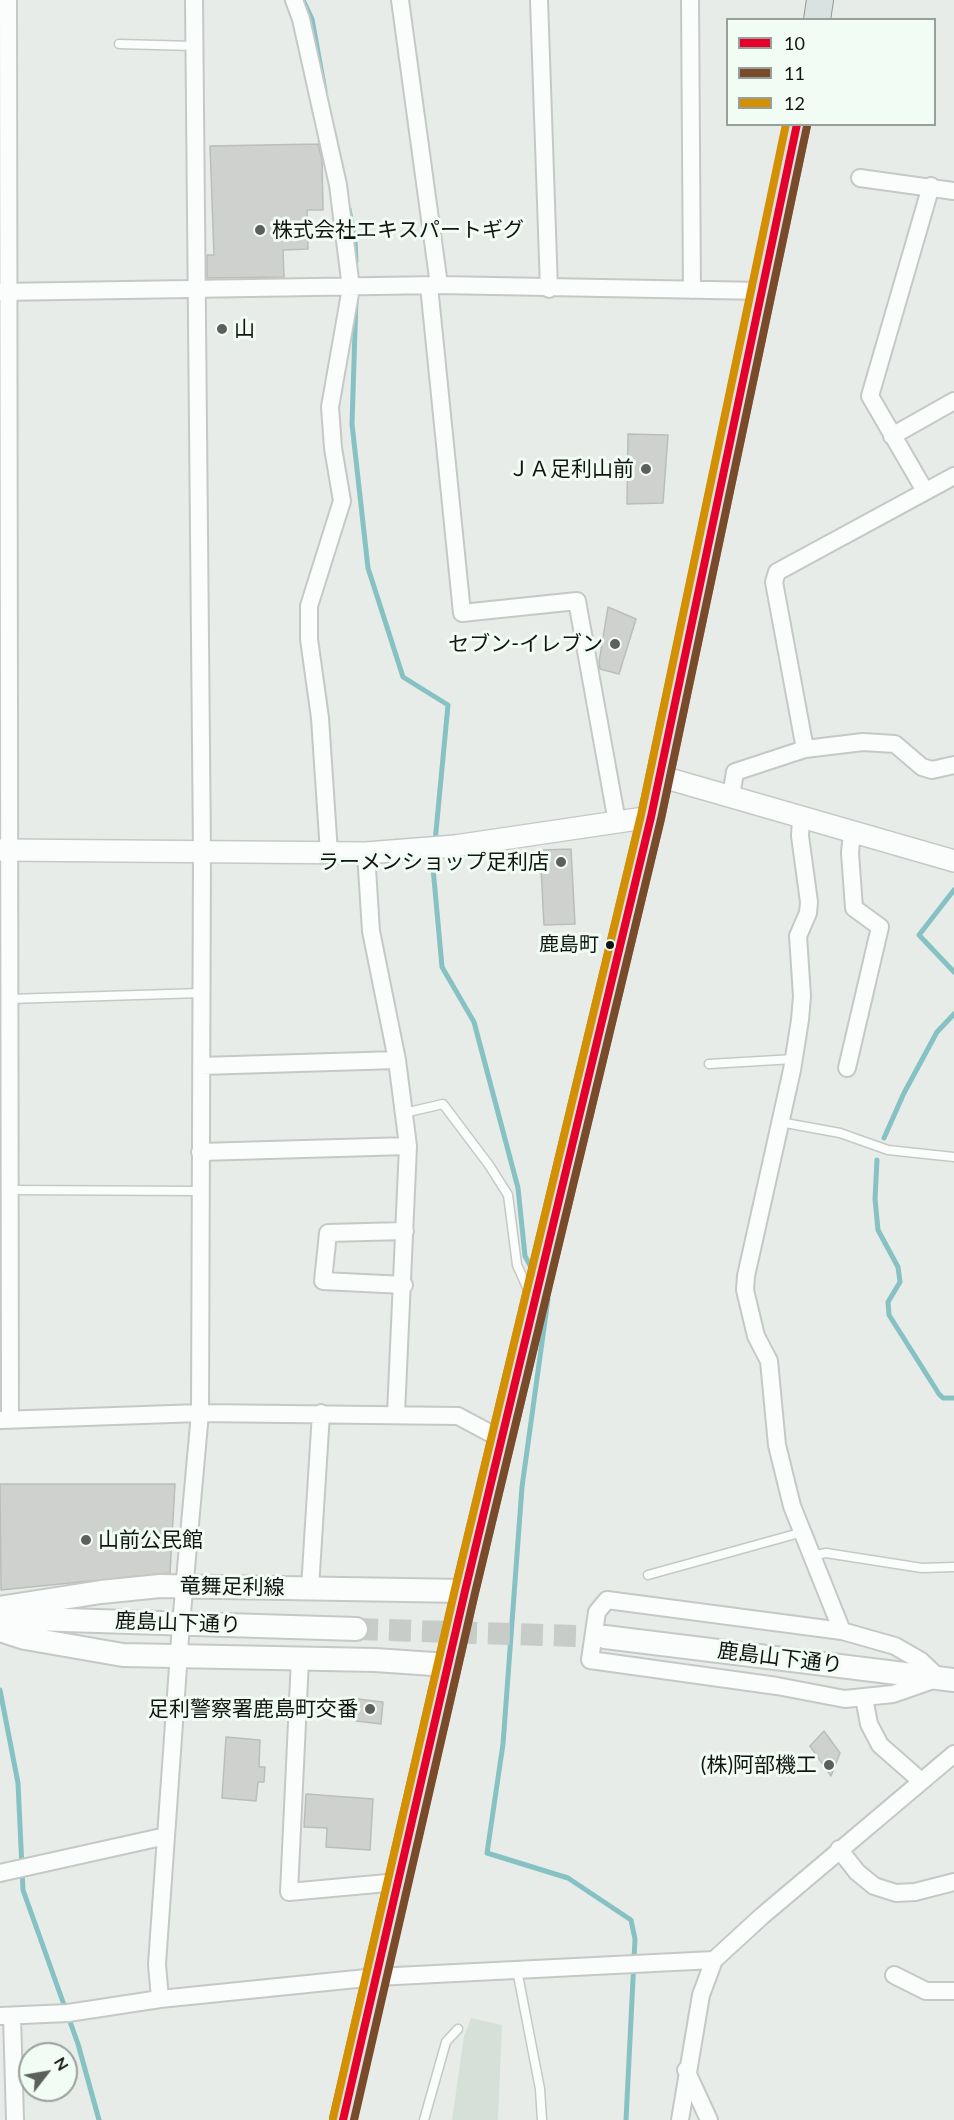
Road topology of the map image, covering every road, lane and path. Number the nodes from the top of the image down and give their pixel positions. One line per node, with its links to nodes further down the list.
1 (8, 0): 20 (street)
2 (194, 0): 10 (street)
3 (294, 0): 16 (street)
4 (400, 0): 15 (street)
5 (539, 0): 17 (street)
6 (690, 0): 19 (street)
7 (820, 0): 8 (main road)
8 (817, 18)
9 (119, 44): 10 (lane)
10 (194, 46): 18 (street)
11 (797, 126): 21 (main road)
12 (860, 178): 13 (street)
13 (931, 186): 14 (street); 23 (street)
14 (954, 190)
15 (434, 286): 16 (street); 17 (street); 32 (street)
16 (351, 288): 18 (street); 36 (street)
17 (549, 288): 19 (street)
18 (195, 290): 20 (street); 35 (street)
19 (692, 290): 21 (street)
20 (4, 291): 34 (street)
21 (764, 291): 28 (main road)
22 (954, 401): 23 (street)
23 (892, 436): 25 (street)
24 (954, 476): 25 (street)
25 (925, 491): 26 (street)
26 (805, 748): 27 (street); 29 (street)
27 (954, 765)
28 (659, 776): 29 (street); 30 (main road)
29 (731, 796): 31 (street)
30 (651, 817): 32 (street); 55 (main road)
31 (801, 818): 33 (street); 41 (street)
32 (617, 822): 37 (street)
33 (852, 832): 38 (street); 45 (street)
34 (4, 849): 35 (street); 40 (street)
35 (202, 852): 36 (street); 39 (street)
36 (329, 853): 37 (street)
37 (366, 853): 42 (street)
38 (954, 861)
39 (201, 993): 40 (lane); 44 (street)
40 (9, 999): 51 (street)
41 (794, 1059): 43 (lane); 47 (street)
42 (397, 1060): 44 (street); 46 (street)
43 (709, 1064)
44 (201, 1066): 49 (street)
45 (847, 1068)
46 (404, 1113): 48 (street); 55 (lane)
47 (780, 1122): 50 (lane); 61 (street)
48 (408, 1146): 49 (street); 53 (street)
49 (200, 1152): 52 (street)
50 (954, 1157)
51 (10, 1190): 52 (lane); 59 (street)
52 (201, 1191): 56 (street)
53 (405, 1231): 54 (street); 54 (street)
54 (404, 1285): 58 (street)
55 (534, 1303): 60 (main road)
56 (200, 1413): 57 (street); 59 (street); 65 (street)
57 (321, 1413): 58 (street); 66 (street)
58 (396, 1414): 60 (street)
59 (5, 1420)
60 (501, 1439): 67 (main road)
61 (803, 1532): 62 (street); 64 (lane)
62 (810, 1556): 63 (lane); 73 (street)
63 (954, 1567)
64 (648, 1575)
65 (185, 1586): 66 (main road, 竜舞足利線); 68 (main road, 竜舞足利線); 70 (street)
66 (310, 1588): 67 (main road, 竜舞足利線)
67 (465, 1591): 77 (main road)
68 (0, 1608)
69 (0, 1618): 70 (main road, 鹿島山下通り)
70 (181, 1623): 72 (main road, 鹿島山下通り); 75 (street)
71 (0, 1629): 75 (main road)
72 (356, 1629)
73 (842, 1631): 78 (street); 79 (street)
74 (605, 1637): 78 (main road, 鹿島山下通り)
75 (179, 1657): 76 (main road); 82 (street)
76 (300, 1659): 77 (main road); 85 (street)
77 (448, 1665): 85 (main road)
78 (946, 1679): 79 (street)
79 (864, 1698): 81 (street)
80 (954, 1754): 81 (street)
81 (921, 1781): 83 (street)
82 (166, 1836): 84 (street); 92 (street)
83 (839, 1849): 86 (street); 87 (street)
84 (0, 1873)
85 (398, 1882): 90 (main road)
86 (954, 1882)
87 (714, 1960): 88 (street); 95 (street)
88 (517, 1969): 90 (street); 99 (lane)
89 (894, 1975): 91 (street)
90 (376, 1977): 92 (street); 97 (main road)
91 (954, 1991)
92 (160, 1999): 93 (street)
93 (6, 2016): 96 (street)
94 (458, 2029): 98 (lane)
95 (686, 2070): 100 (street); 101 (street)
96 (15, 2120)
97 (343, 2120)
98 (424, 2120)
99 (542, 2120)
100 (680, 2120)
101 (709, 2120)

